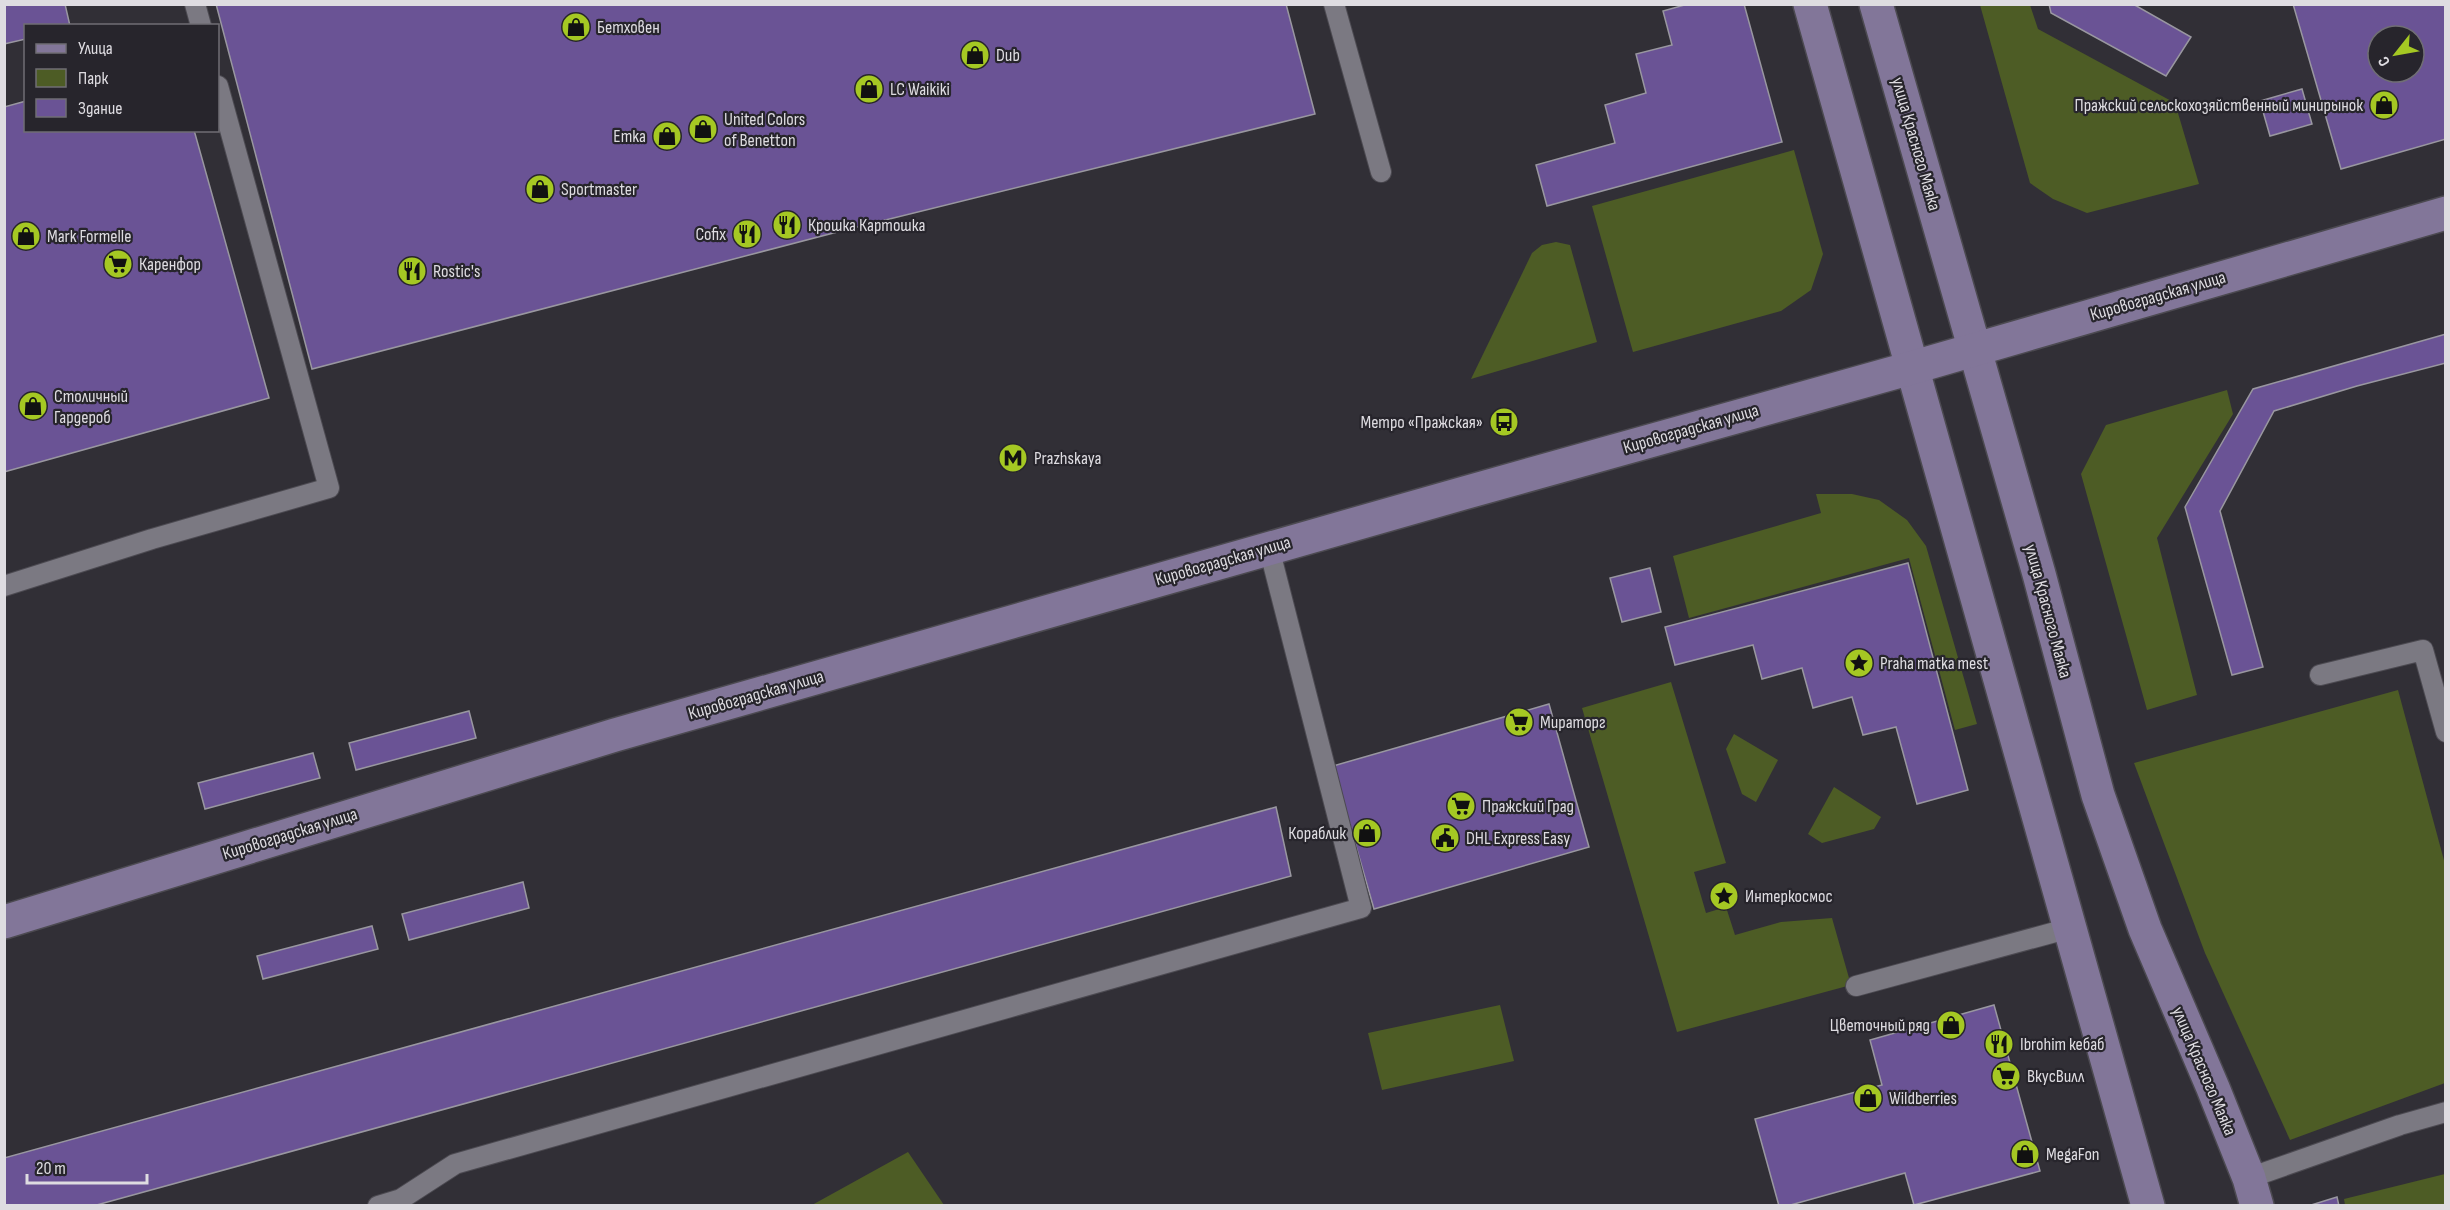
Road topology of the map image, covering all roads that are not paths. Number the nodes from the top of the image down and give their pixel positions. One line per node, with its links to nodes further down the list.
1 (195, 4): 5 (lane)
2 (1334, 4): 7 (lane)
3 (1810, 4): 10 (street)
4 (1876, 4): 9 (street, улица Красного Маяка)
5 (200, 24)
6 (219, 90): 12 (lane)
7 (1381, 172)
8 (2445, 213): 9 (street, Кировоградская улица)
9 (1975, 349): 10 (street, Кировоградская улица); 19 (street, улица Красного Маяка)
10 (1911, 368): 11 (street, Кировоградская улица); 16 (street)
11 (1269, 548): 15 (street, Кировоградская улица); 20 (lane)
12 (4, 586)
13 (2320, 675): 14 (lane)
14 (2445, 732)
15 (4, 922)
16 (2070, 928): 17 (lane); 21 (street)
17 (1856, 986)
18 (2445, 1112): 19 (lane)
19 (2253, 1192)
20 (378, 1206)
21 (2148, 1206)

